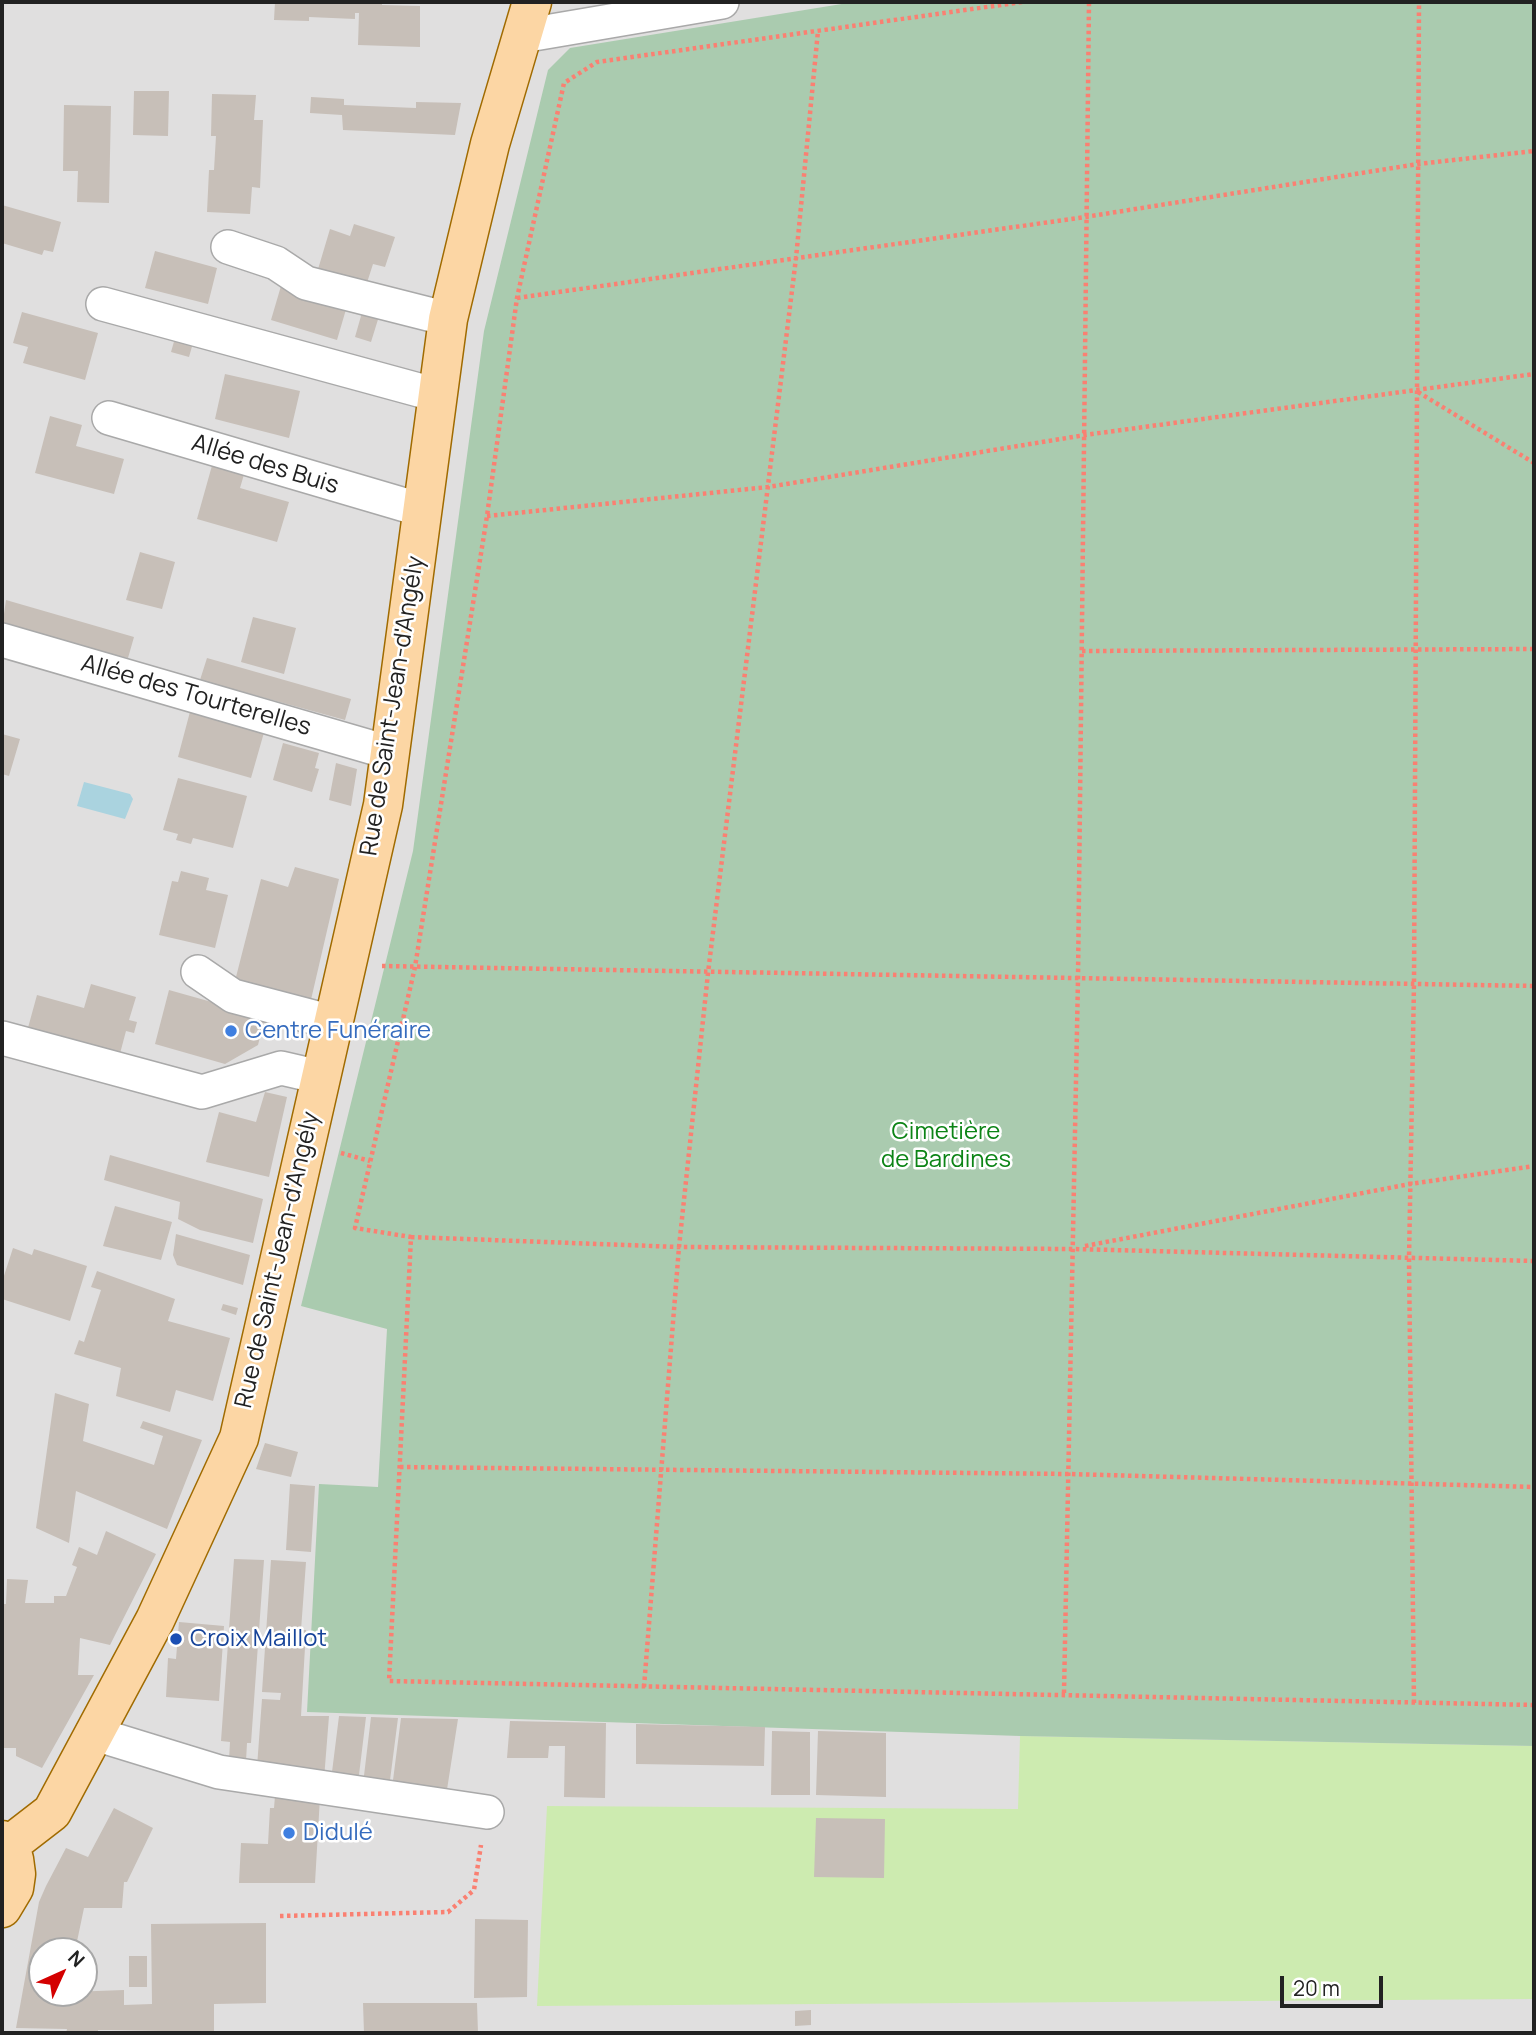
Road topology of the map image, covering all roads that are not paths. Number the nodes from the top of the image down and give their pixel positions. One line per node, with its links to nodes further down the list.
1 (722, 2): 2 (street)
2 (527, 19): 5 (main road, Rue de Saint-Jean-d'Angély)
3 (228, 247): 5 (street)
4 (103, 304): 6 (street)
5 (448, 320): 6 (main road, Rue de Saint-Jean-d'Angély)
6 (437, 395): 8 (main road, Rue de Saint-Jean-d'Angély)
7 (109, 418): 8 (street, Allée des Buis)
8 (422, 510): 10 (main road, Rue de Saint-Jean-d'Angély)
9 (2, 639): 10 (street, Allée des Tourterelles)
10 (391, 752): 12 (main road, Rue de Saint-Jean-d'Angély)
11 (198, 972): 12 (street)
12 (332, 1022): 14 (main road, Rue de Saint-Jean-d'Angély)
13 (2, 1038): 14 (street)
14 (320, 1077): 15 (main road, Rue de Saint-Jean-d'Angély)
15 (92, 1733): 16 (street); 17 (main road, Rue de Saint-Jean-d'Angély)
16 (486, 1812)
17 (5, 1843): 18 (main road)
18 (2, 1908)

